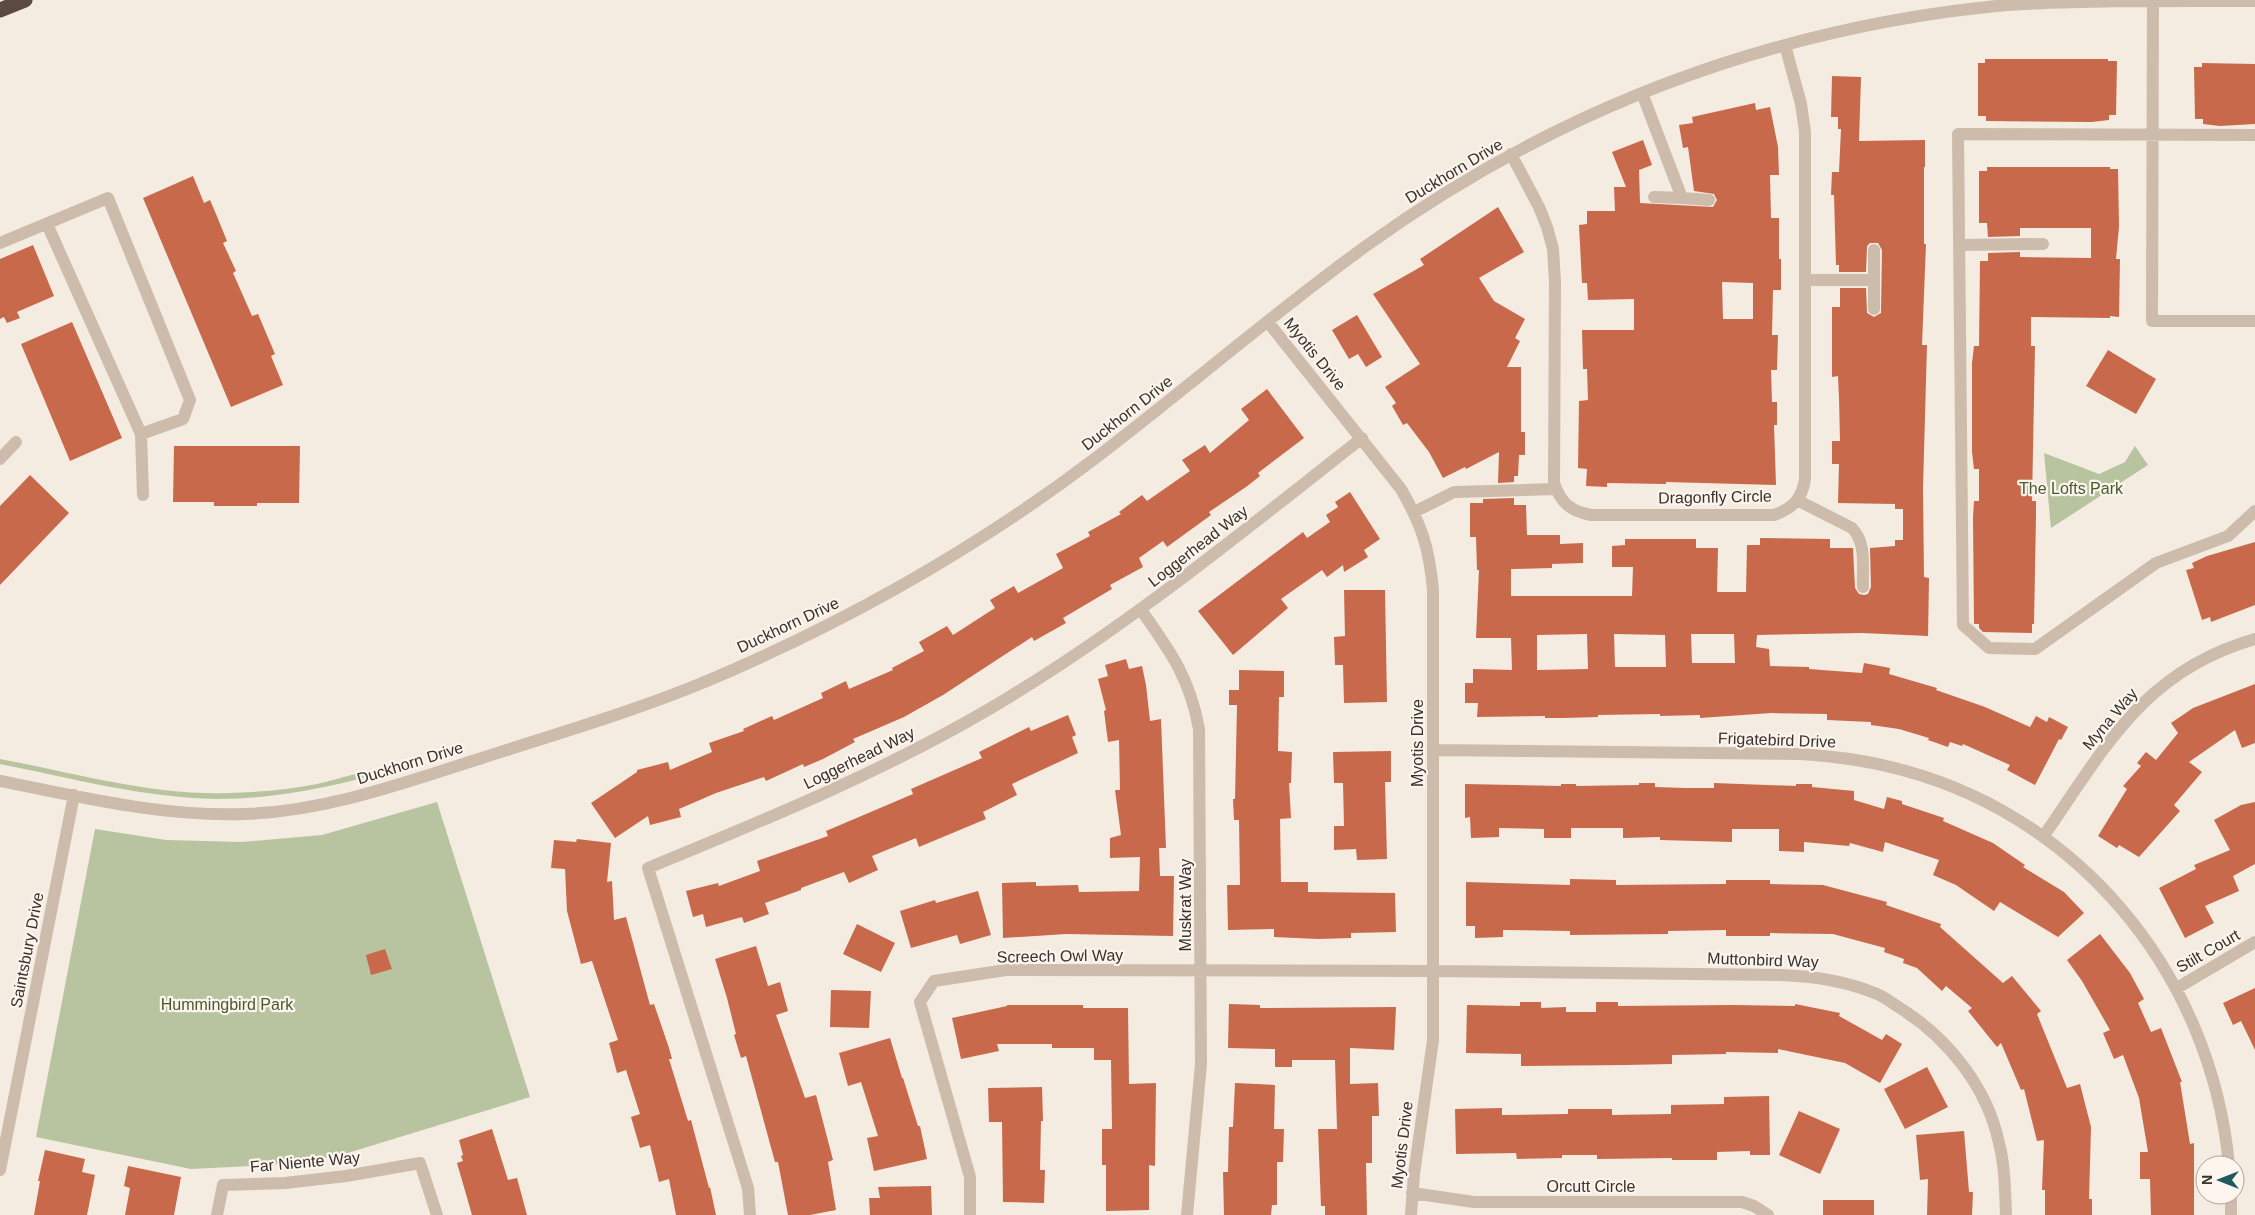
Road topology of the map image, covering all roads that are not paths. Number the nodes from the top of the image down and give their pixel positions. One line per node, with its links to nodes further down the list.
1 (25, 0): 4 (highway)
2 (2153, 0): 3 (street, Duckhorn Drive); 5 (street, Duckhorn Drive); 7 (street)
3 (2255, 0)
4 (0, 10)
5 (1785, 45): 6 (street, Duckhorn Drive); 18 (street)
6 (1642, 93): 9 (street, Duckhorn Drive); 11 (street)
7 (2152, 134): 8 (street); 16 (street); 21 (street)
8 (2255, 134)
9 (1511, 154): 22 (street, Duckhorn Drive); 27 (street)
10 (1654, 197): 11 (street)
11 (1682, 198): 12 (street)
12 (1709, 200)
13 (47, 224): 14 (street); 23 (street); 23 (street)
14 (0, 243)
15 (2043, 244): 16 (street)
16 (1960, 245): 30 (street)
17 (1874, 250): 19 (street)
18 (1805, 280): 19 (street); 29 (street)
19 (1874, 280): 20 (street)
20 (1874, 309)
21 (2255, 321)
22 (1268, 322): 24 (street, Myotis Drive); 37 (street, Duckhorn Drive)
23 (141, 434): 28 (street)
24 (1362, 438): 31 (street, Myotis Drive); 33 (street, Loggerhead Way)
25 (16, 442): 26 (street)
26 (0, 458)
27 (1556, 489): 29 (street, Dragonfly Circle); 31 (street)
28 (143, 495)
29 (1797, 500): 32 (street)
30 (2255, 511)
31 (1414, 512): 35 (street, Myotis Drive)
32 (1863, 587)
33 (1141, 610): 40 (street, Muskrat Way); 48 (street, Loggerhead Way)
34 (2255, 639): 38 (street, Myna Way)
35 (1433, 750): 38 (street, Frigatebird Drive); 41 (street, Myotis Drive)
36 (0, 781): 37 (street, Duckhorn Drive)
37 (74, 795): 44 (street, Saintsbury Drive)
38 (2043, 837): 42 (street, Frigatebird Drive)
39 (2255, 942): 42 (street, Stilt Court)
40 (1201, 971): 41 (street, Screech Owl Way); 49 (street, Screech Owl Way); 50 (street, Muskrat Way)
41 (1434, 971): 45 (street, Myotis Drive); 53 (street, Muttonbird Way)
42 (2177, 988): 43 (street, Frigatebird Drive)
43 (2228, 1155)
44 (0, 1170)
45 (1412, 1193): 51 (street, Myotis Drive); 52 (street, Orcutt Circle)
46 (217, 1215): 47 (street, Far Niente Way)
47 (437, 1215)
48 (750, 1215)
49 (970, 1215)
50 (1187, 1215)
51 (1411, 1215)
52 (1768, 1215)
53 (2006, 1215)

